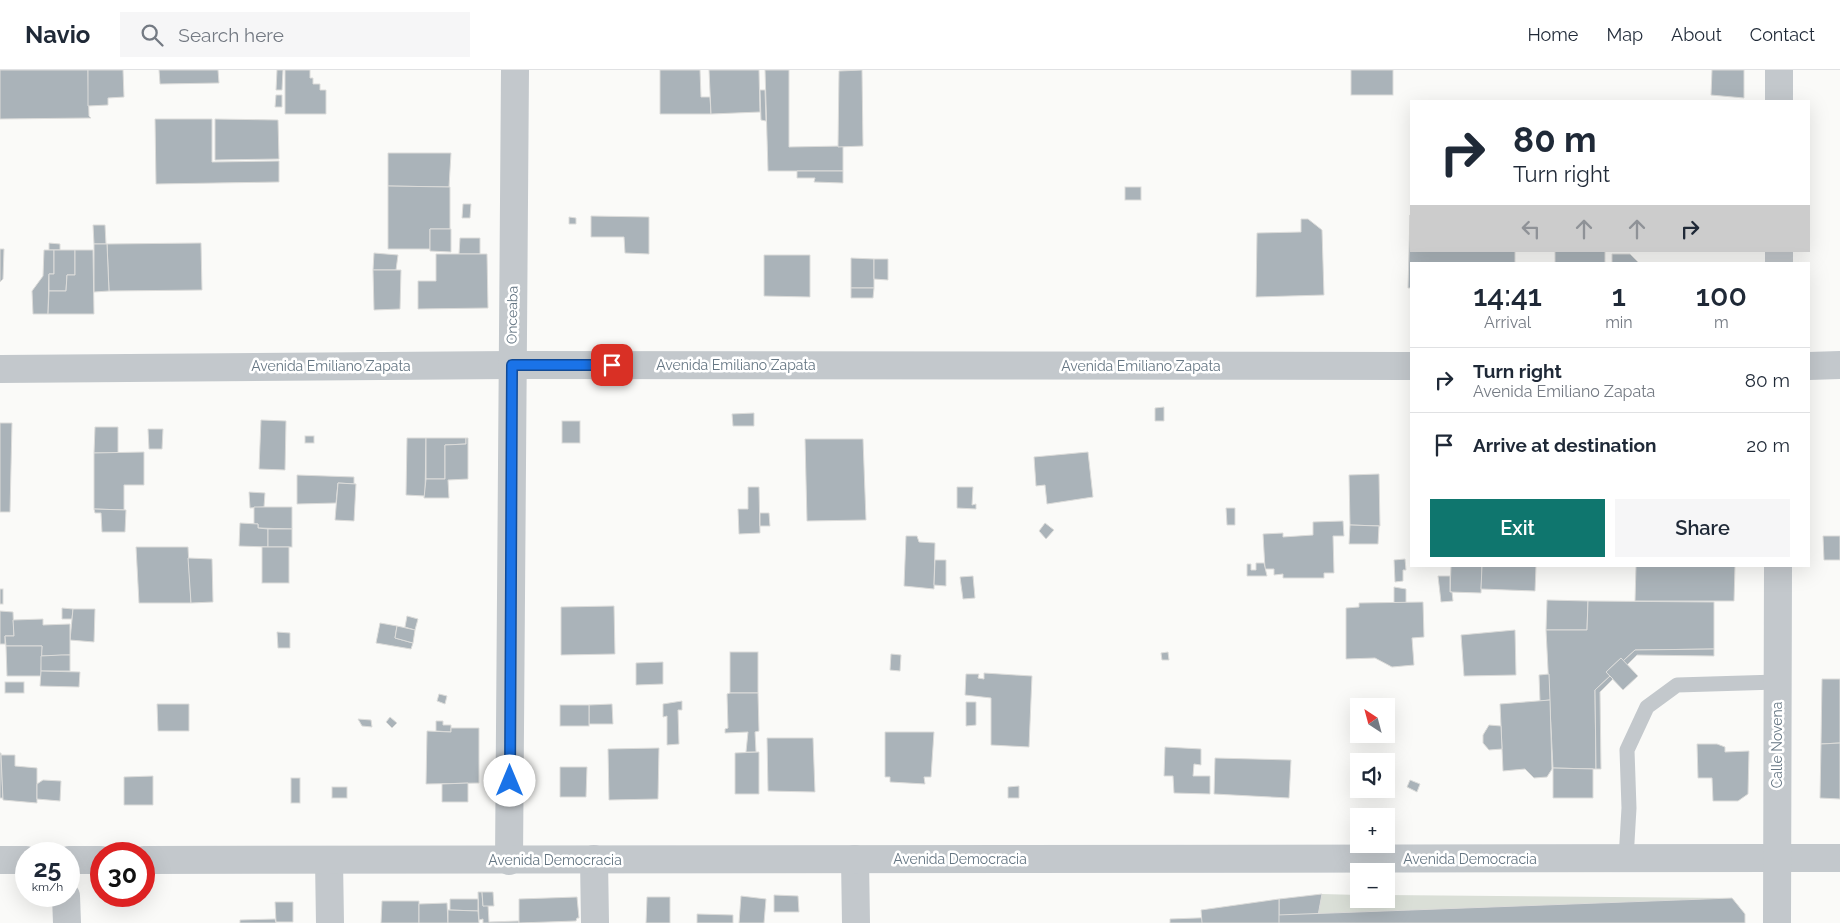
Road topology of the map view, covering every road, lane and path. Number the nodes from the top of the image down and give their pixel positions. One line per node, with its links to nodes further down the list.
1 (515, 70): 4 (street, Onceaba)
2 (1779, 70): 3 (street)
3 (1779, 100)
4 (512, 365): 6 (street, Avenida Emiliano Zapata); 8 (street, Avenida Emiliano Zapata); 20 (street, Onceaba)
5 (1840, 365): 7 (street)
6 (1410, 366)
7 (1810, 366)
8 (0, 369)
9 (1778, 567): 10 (street, Calle Novena)
10 (1777, 682): 14 (lane); 15 (street, Calle Novena)
11 (1840, 858): 15 (street, Avenida Democracia)
12 (594, 859): 13 (street, Avenida Democracia); 20 (street, Avenida Democracia); 24 (street)
13 (855, 859): 14 (street, Avenida Democracia); 25 (street)
14 (1626, 859): 15 (street, Avenida Democracia)
15 (1776, 859): 26 (street, Calle Novena)
16 (0, 860): 17 (street)
17 (15, 860)
18 (155, 860): 19 (street, Avenida Democracia)
19 (329, 860): 20 (street, Avenida Democracia); 23 (street)
20 (509, 861)
21 (66, 907): 22 (street)
22 (67, 923)
23 (330, 923)
24 (595, 923)
25 (856, 923)
26 (1777, 923)

